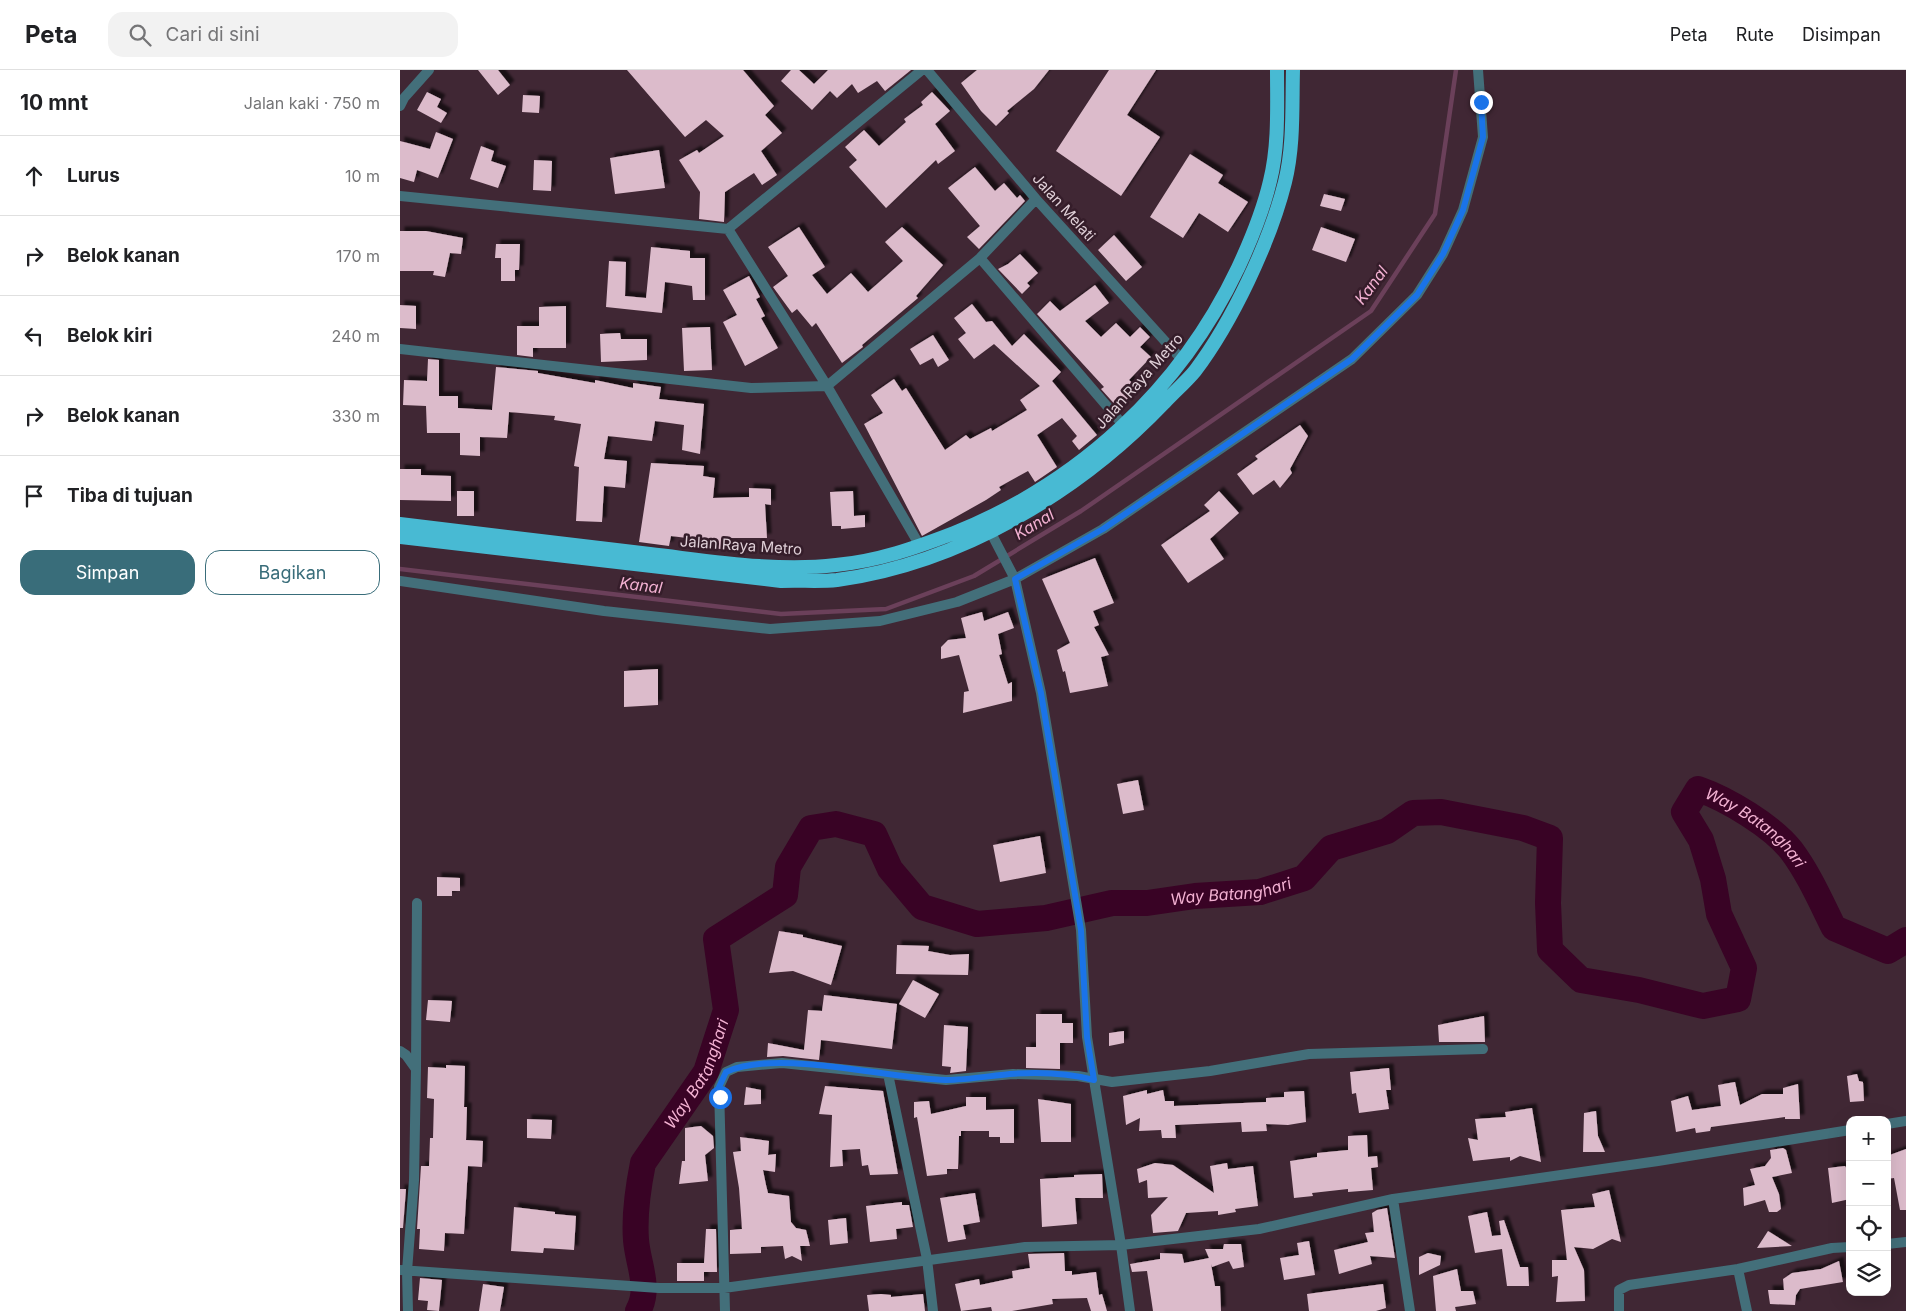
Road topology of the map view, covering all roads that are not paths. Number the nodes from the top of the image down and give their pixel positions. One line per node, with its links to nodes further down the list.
1 (429, 70): 7 (street)
2 (922, 70): 10 (street)
3 (927, 70): 9 (street, Jalan Melati)
4 (1277, 70): 13 (highway, Jalan Raya Metro)
5 (1293, 70): 17 (highway)
6 (1478, 70): 21 (street)
7 (400, 106)
8 (400, 196): 10 (street)
9 (1036, 199): 11 (street); 13 (street, Jalan Melati)
10 (728, 229): 14 (street)
11 (980, 258): 14 (street); 15 (street)
12 (400, 349): 14 (street)
13 (1183, 361): 15 (highway, Jalan Raya Metro)
14 (826, 386): 19 (street)
15 (1124, 426): 19 (highway, Jalan Raya Metro)
16 (400, 524): 20 (highway, Jalan Raya Metro)
17 (990, 531): 20 (highway); 21 (street)
18 (400, 537): 20 (highway)
19 (920, 546): 20 (highway, Jalan Raya Metro)
20 (631, 558)
21 (1015, 579): 22 (street); 28 (street)
22 (400, 581)
23 (417, 903): 26 (street)
24 (1483, 1049): 28 (street)
25 (400, 1051): 26 (street)
26 (416, 1069): 39 (street)
27 (888, 1074): 28 (street); 37 (street); 40 (street)
28 (1094, 1080): 35 (street)
29 (1906, 1121): 30 (street)
30 (1891, 1123)
31 (1846, 1131): 32 (street)
32 (1392, 1199): 35 (street); 45 (street)
33 (1906, 1242): 34 (street)
34 (1891, 1244)
35 (1122, 1245): 37 (street); 44 (street)
36 (1846, 1246): 38 (street)
37 (927, 1259): 40 (street); 43 (street)
38 (1738, 1269): 46 (street); 47 (street)
39 (404, 1271): 40 (street); 41 (street)
40 (724, 1288): 42 (street)
41 (408, 1311)
42 (725, 1311)
43 (933, 1311)
44 (1130, 1311)
45 (1410, 1311)
46 (1619, 1311)
47 (1747, 1311)

